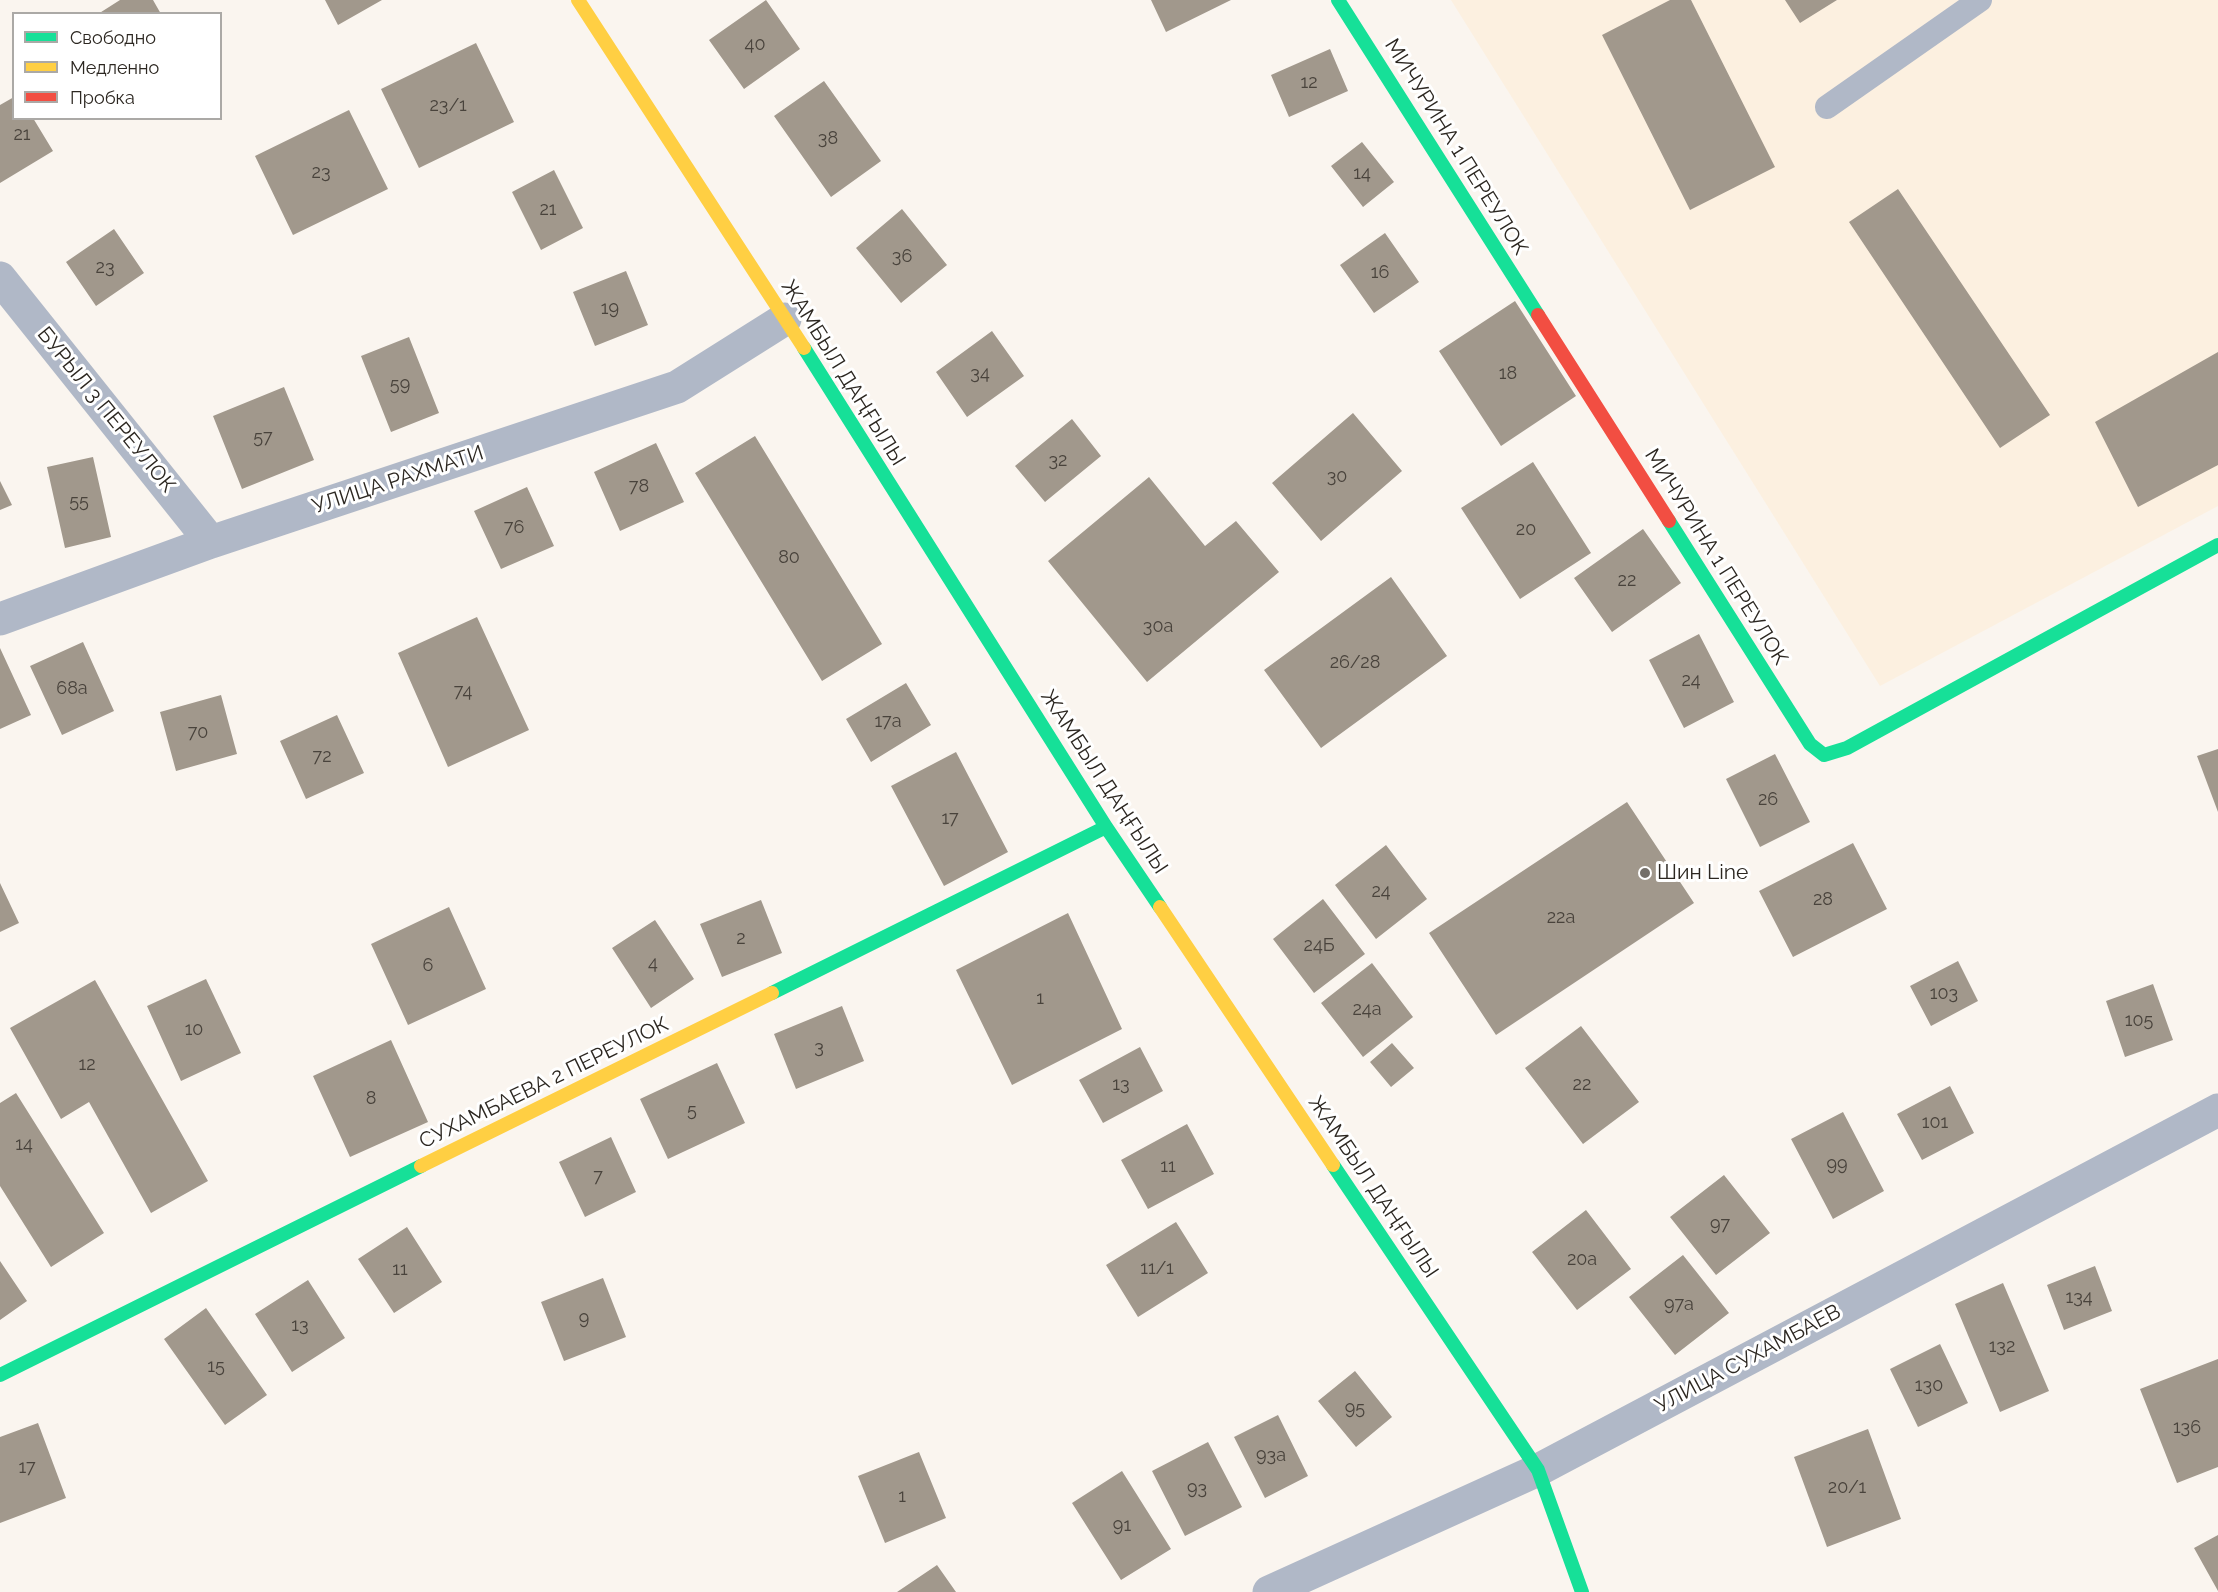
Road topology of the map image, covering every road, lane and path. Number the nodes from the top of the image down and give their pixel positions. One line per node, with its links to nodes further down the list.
1 (578, 0): 6 (street, ЖАМБЫЛ ДАҢҒЫЛЫ)
2 (1338, 0): 8 (street, МИЧУРИНА 1 ПЕРЕУЛОК)
3 (1980, 0): 4 (lane)
4 (1827, 107)
5 (0, 278): 7 (street, БУРЫЛ 3 ПЕРЕУЛОК)
6 (785, 319): 7 (street, УЛИЦА РАХМАТИ); 10 (street, ЖАМБЫЛ ДАҢҒЫЛЫ)
7 (211, 542): 9 (street, УЛИЦА РАХМАТИ)
8 (2218, 544)
9 (0, 619)
10 (1106, 827): 12 (street, СУХАМБАЕВА 2 ПЕРЕУЛОК); 13 (street, ЖАМБЫЛ ДАҢҒЫЛЫ)
11 (2218, 1110): 13 (street, УЛИЦА СУХАМБАЕВ)
12 (0, 1375)
13 (1538, 1470): 14 (street, УЛИЦА СУХАМБАЕВ); 15 (street, ЖАМБЫЛ ДАҢҒЫЛЫ)
14 (1269, 1592)
15 (1582, 1592)

